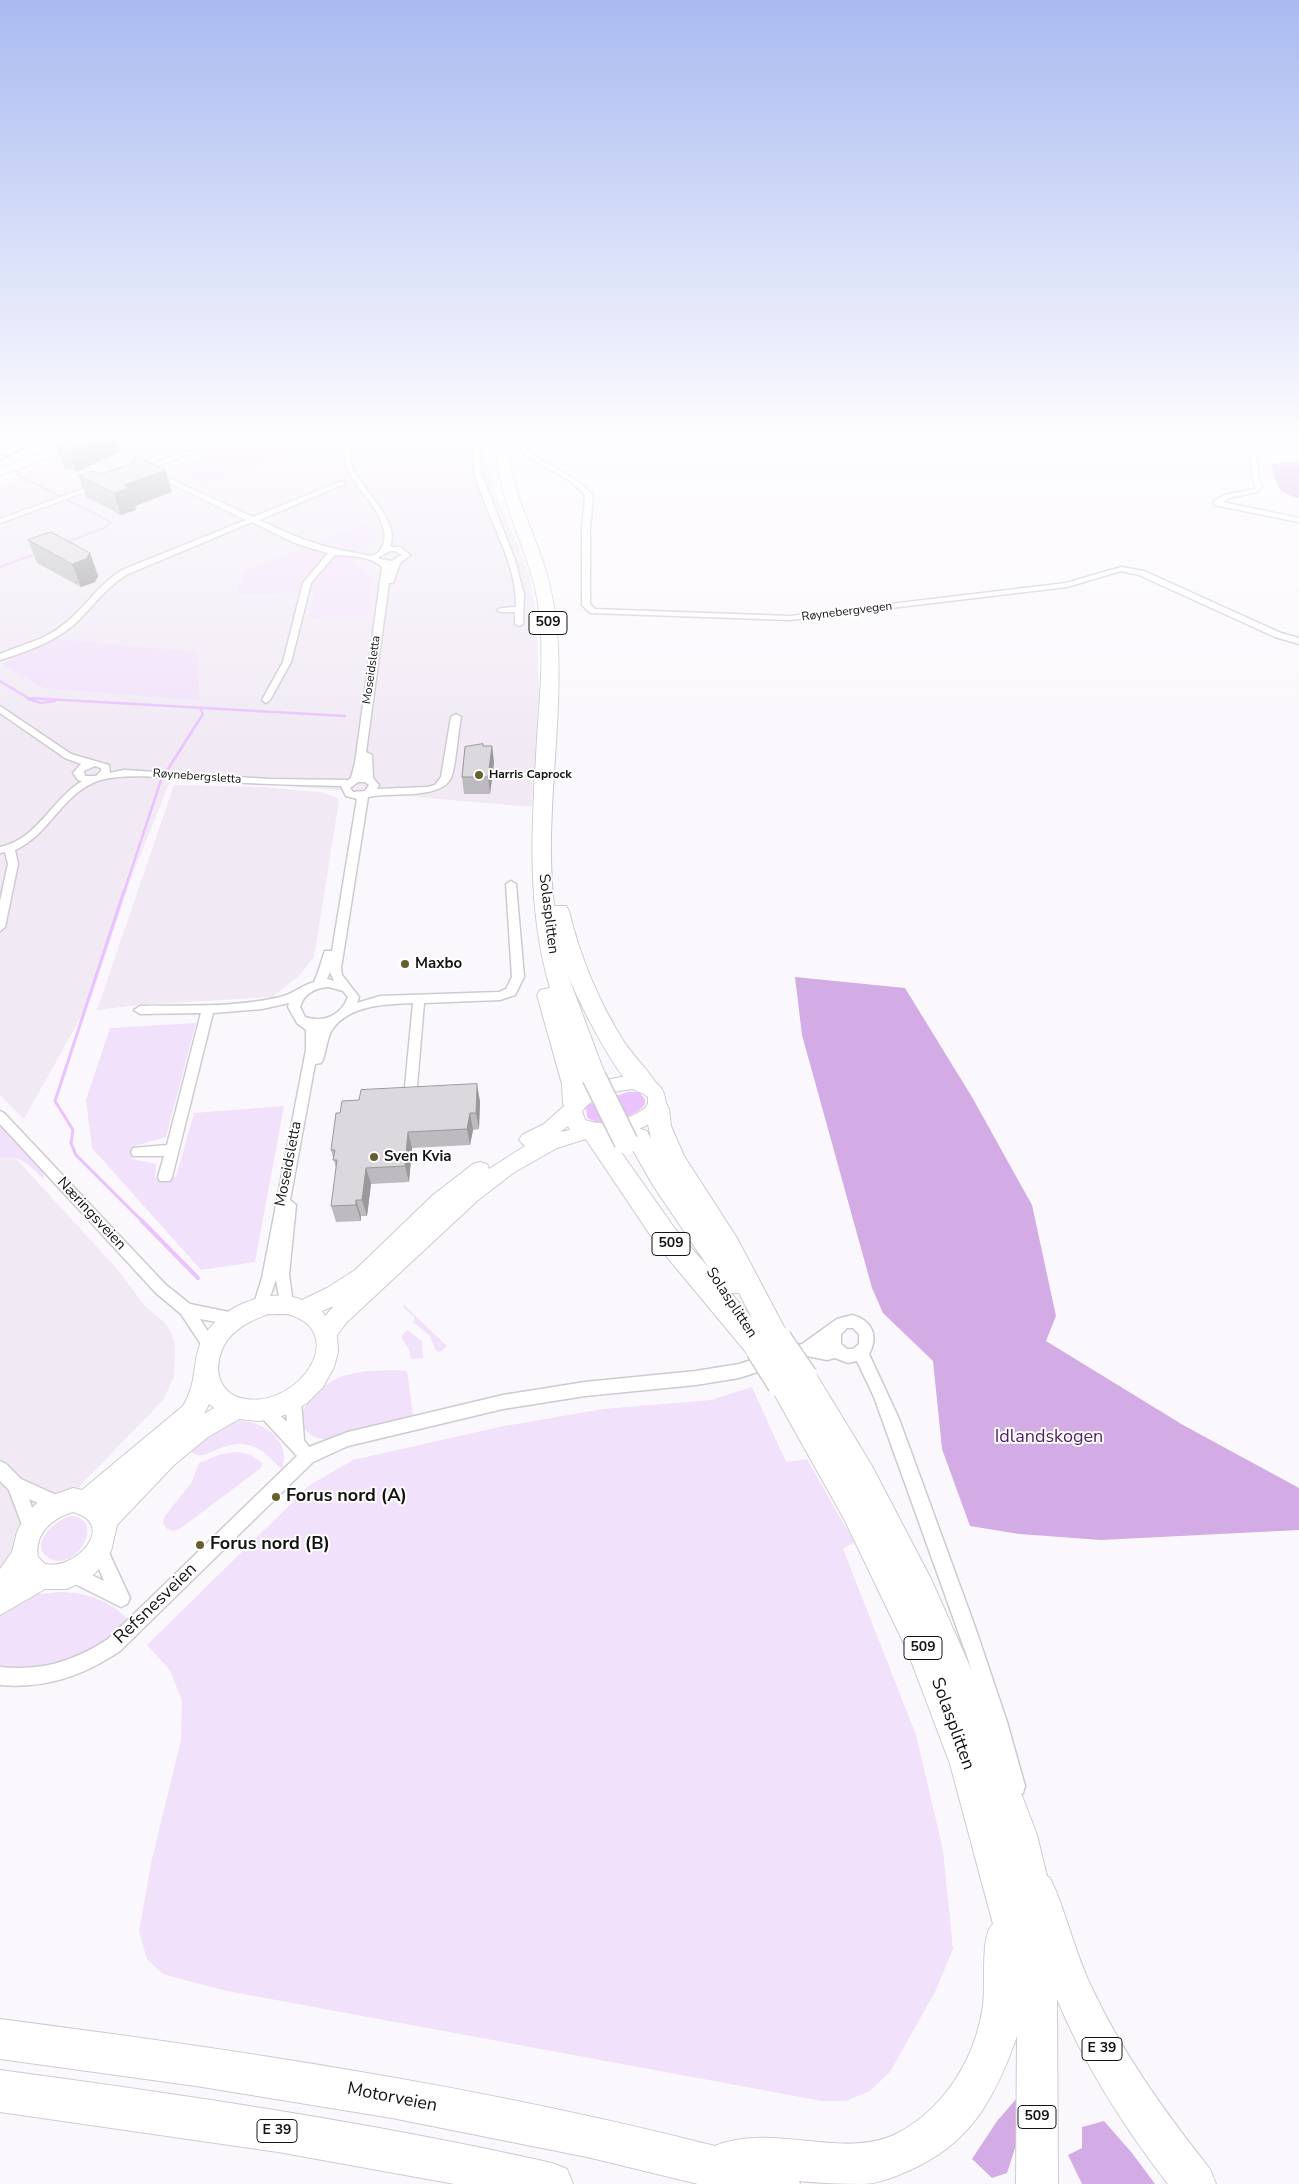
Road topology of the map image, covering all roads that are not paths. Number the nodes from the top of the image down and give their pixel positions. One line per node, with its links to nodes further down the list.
1 (209, 537): 17 (street)
2 (289, 537): 10 (street)
3 (388, 537): 11 (street, Moseidsletta)
4 (394, 537): 9 (street, Moseidsletta)
5 (502, 537): 13 (street)
6 (526, 537): 28 (highway, Solasplitten / 509)
7 (534, 537): 30 (highway, Solasplitten / 509)
8 (586, 537): 16 (street, Røynebergvegen)
9 (398, 549): 11 (street); 12 (street, Moseidsletta)
10 (333, 552): 11 (street); 18 (street)
11 (380, 556): 12 (street); 25 (street, Moseidsletta)
12 (397, 562): 25 (street, Moseidsletta)
13 (519, 609): 14 (street); 15 (street)
14 (501, 610)
15 (519, 624)
16 (1299, 641)
17 (0, 657)
18 (266, 700)
19 (0, 709): 21 (street)
20 (456, 717): 25 (street, Røynebergsletta)
21 (68, 756): 22 (street); 24 (street)
22 (90, 764): 23 (street); 24 (street)
23 (100, 774): 24 (street); 25 (street, Røynebergsletta); 26 (street)
24 (78, 775): 26 (street)
25 (360, 787): 32 (street, Moseidsletta); 33 (street, Moseidsletta)
26 (72, 792): 27 (street)
27 (5, 849): 31 (street)
28 (542, 853): 44 (highway, 509); 45 (highway, Solasplitten / 509)
29 (511, 884): 35 (street)
30 (552, 893): 45 (highway, Solasplitten / 509); 46 (highway, 509)
31 (0, 928)
32 (319, 984): 33 (street); 34 (street)
33 (349, 990): 36 (street); 40 (street)
34 (298, 996): 37 (street); 41 (street)
35 (419, 998): 36 (street); 47 (street)
36 (380, 1000): 40 (street)
37 (256, 1006): 38 (street); 41 (street)
38 (208, 1008): 39 (street); 53 (street)
39 (140, 1010)
40 (350, 1010): 43 (street)
41 (294, 1012): 42 (street)
42 (306, 1022): 43 (street); 56 (street, Moseidsletta)
43 (332, 1022): 57 (street, Moseidsletta)
44 (564, 1053): 48 (highway, 509); 52 (street)
45 (600, 1075): 62 (highway, Solasplitten / 509, bridge)
46 (645, 1084): 48 (street); 49 (street)
47 (410, 1098)
48 (573, 1108): 51 (street); 52 (street)
49 (657, 1109): 51 (street); 62 (highway, 509)
50 (0, 1116): 58 (street, Næringsveien)
51 (590, 1131): 61 (street); 62 (highway, 509)
52 (534, 1137): 57 (street)
53 (172, 1150): 54 (street); 55 (street)
54 (138, 1152)
55 (165, 1177)
56 (260, 1307): 57 (street); 59 (street)
57 (295, 1307): 61 (street)
58 (186, 1310): 59 (street, Næringsveien); 63 (street, Næringsveien)
59 (234, 1319): 63 (street)
60 (832, 1331): 64 (street); 65 (street); 66 (street)
61 (326, 1334): 69 (street)
62 (769, 1344): 68 (highway, 509, bridge)
63 (211, 1347): 67 (street)
64 (807, 1349): 65 (street); 73 (street, Refsnesveien)
65 (839, 1351): 66 (street)
66 (861, 1353): 87 (street)
67 (206, 1376): 70 (street); 76 (street)
68 (792, 1381): 87 (highway, Solasplitten / 509); 87 (highway, Solasplitten / 509)
69 (294, 1400): 71 (street); 72 (street)
70 (237, 1409): 71 (street); 78 (street)
71 (264, 1410): 72 (street)
72 (296, 1442): 73 (street)
73 (307, 1457): 86 (street, Refsnesveien)
74 (0, 1469): 75 (street)
75 (15, 1486): 77 (street); 79 (street)
76 (88, 1501): 77 (street); 78 (street)
77 (57, 1504): 79 (street)
78 (106, 1520): 80 (street)
79 (31, 1527): 81 (street)
80 (99, 1550): 82 (street); 82 (street)
81 (24, 1557): 83 (street); 84 (street)
82 (73, 1574): 83 (street)
83 (41, 1577): 85 (street)
84 (0, 1590)
85 (0, 1602)
86 (0, 1676)
87 (1015, 1860): 90 (highway); 91 (highway, Solasplitten / 509); 94 (highway, E 39)
88 (0, 2039): 90 (highway, Motorveien)
89 (0, 2092): 92 (highway, E 39)
90 (704, 2164): 93 (highway, Motorveien)
91 (1037, 2177)
92 (552, 2184)
93 (779, 2184)
94 (1195, 2184)

